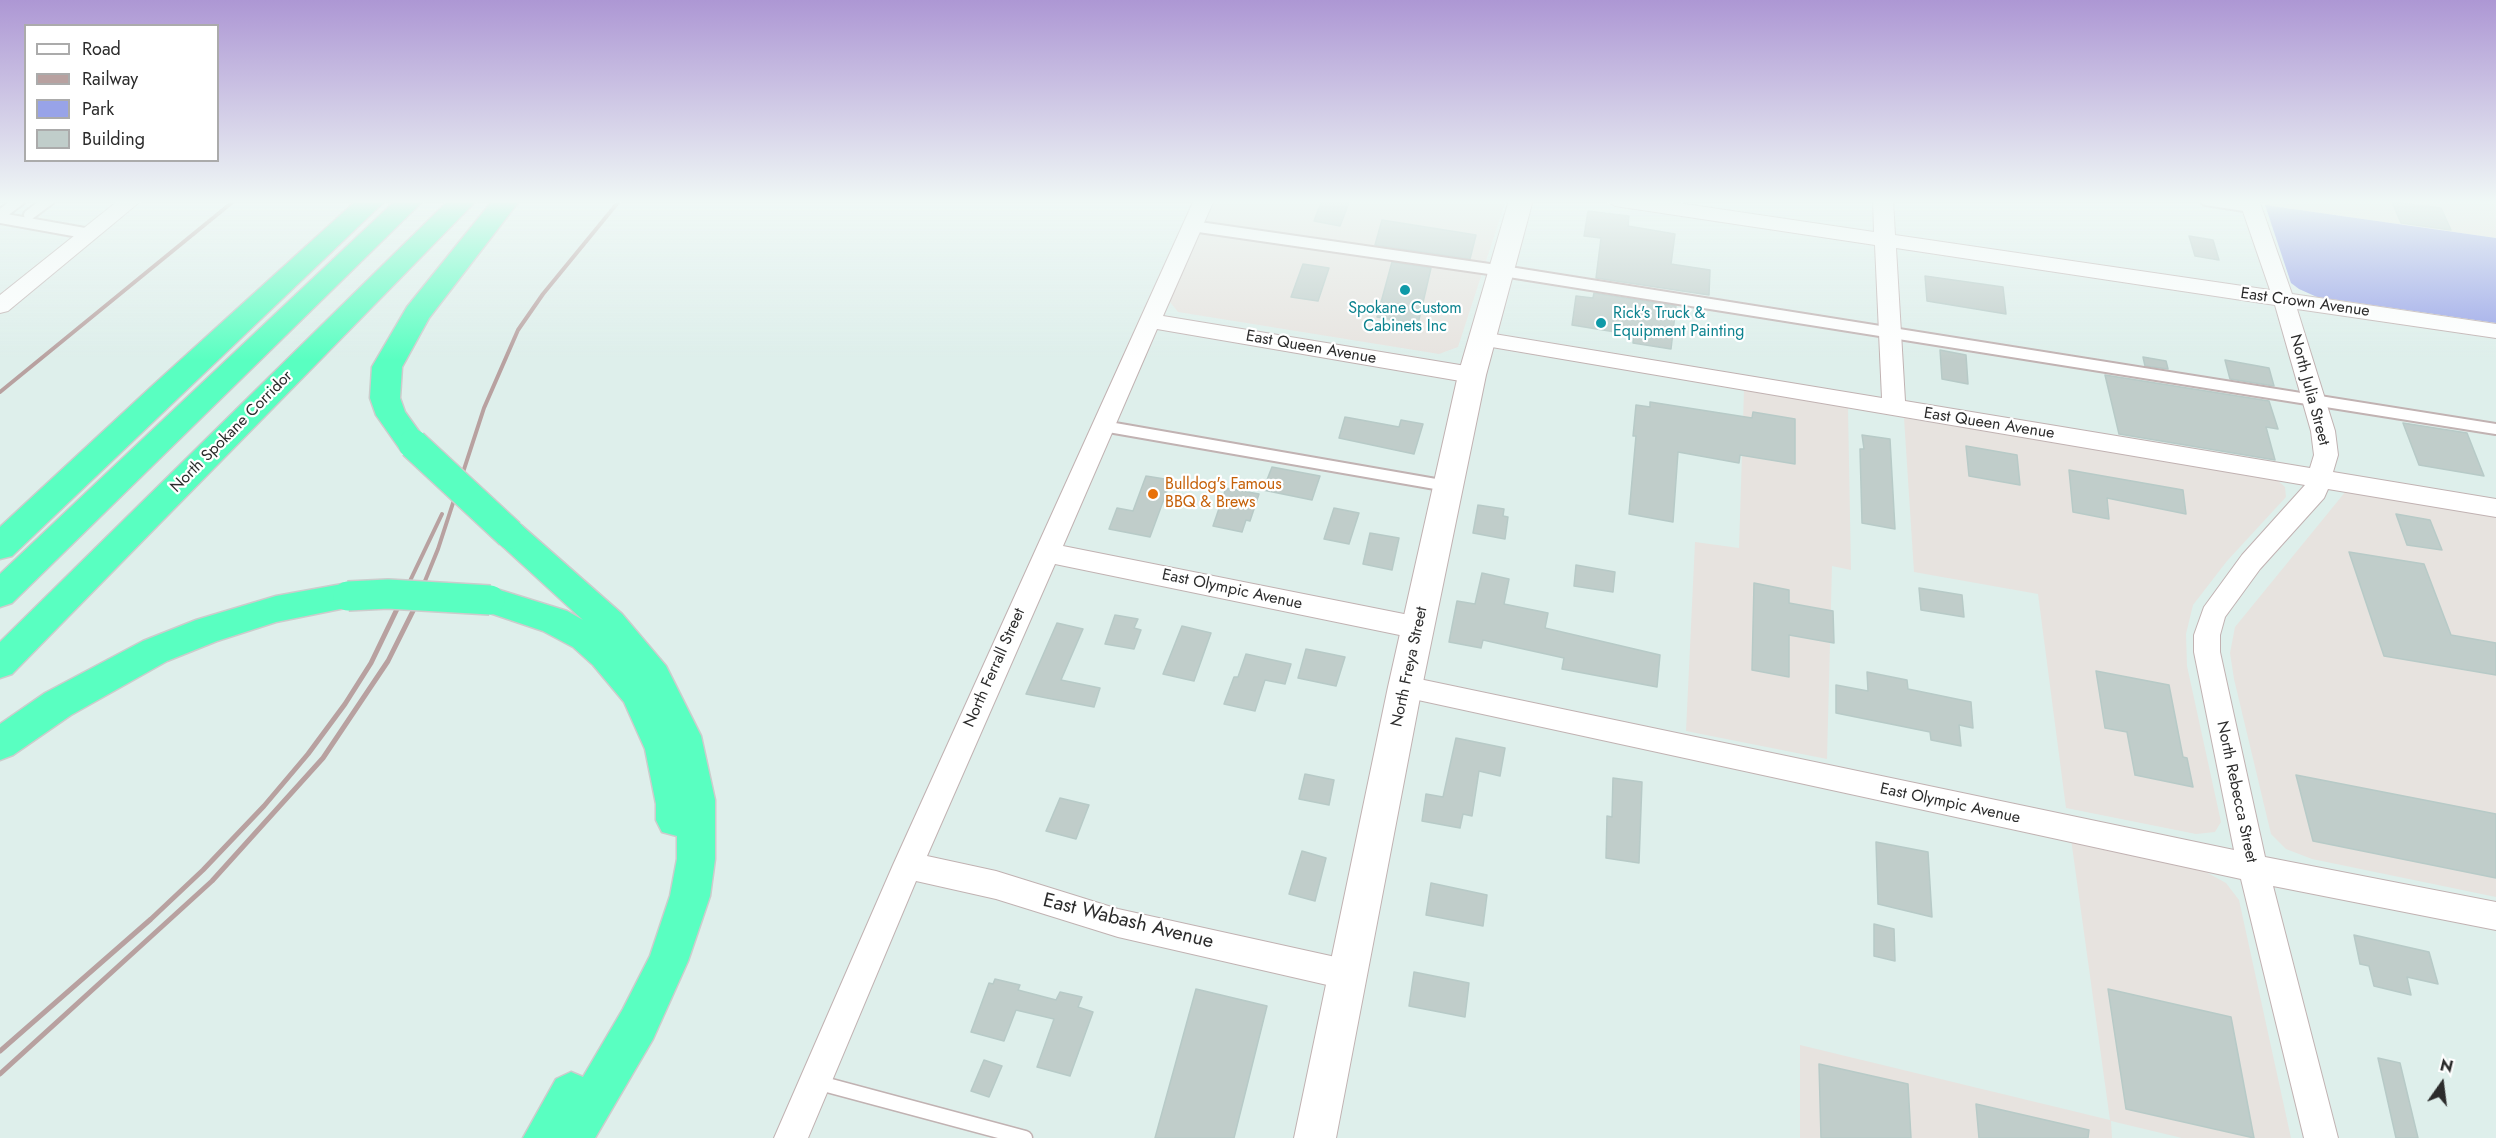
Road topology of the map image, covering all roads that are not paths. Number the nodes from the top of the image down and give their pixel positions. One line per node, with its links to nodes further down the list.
1 (66, 253): 14 (street)
2 (315, 253): 27 (highway)
3 (356, 253): 29 (highway)
4 (411, 253): 31 (highway, North Spokane Corridor)
5 (465, 253): 40 (highway, bridge)
6 (1180, 253): 15 (street, North Ferrall Street)
7 (1379, 253): 12 (lane)
8 (1508, 253): 12 (street, North Freya Street)
9 (1885, 253): 17 (street)
10 (1966, 253): 13 (street, East Crown Avenue)
11 (2267, 253): 13 (street, North Julia Street)
12 (1503, 271): 17 (lane); 18 (street, North Freya Street)
13 (2284, 300): 16 (street, East Crown Avenue); 20 (street, North Julia Street)
14 (0, 306)
15 (1150, 321): 19 (street, East Queen Avenue); 22 (street, North Ferrall Street)
16 (2496, 331)
17 (1890, 332): 20 (lane); 21 (street)
18 (1482, 339): 19 (street, North Freya Street); 21 (street, East Queen Avenue)
19 (1472, 375): 25 (street, North Freya Street)
20 (2313, 401): 23 (lane); 24 (street, North Julia Street)
21 (1894, 408): 24 (street, East Queen Avenue)
22 (1103, 426): 25 (lane); 28 (street, North Ferrall Street)
23 (2496, 429)
24 (2320, 479): 26 (street, East Queen Avenue); 35 (street, North Rebecca Street)
25 (1448, 486): 30 (street, North Freya Street)
26 (2496, 508)
27 (0, 547)
28 (1046, 552): 30 (street, East Olympic Avenue); 34 (street, North Ferrall Street)
29 (0, 594)
30 (1419, 628): 32 (street, North Freya Street)
31 (0, 664)
32 (1405, 687): 35 (street, East Olympic Avenue); 37 (street, North Freya Street)
33 (0, 744): 39 (highway, bridge)
34 (908, 865): 37 (street, East Wabash Avenue); 38 (street, North Ferrall Street)
35 (2253, 868): 36 (street, East Olympic Avenue); 44 (street, North Rebecca Street)
36 (2496, 916)
37 (1349, 975): 43 (street, North Freya Street)
38 (815, 1082): 41 (street, North Ferrall Street); 42 (lane)
39 (545, 1138)
40 (571, 1138)
41 (791, 1138)
42 (1025, 1138)
43 (1315, 1138)
44 (2321, 1138)

